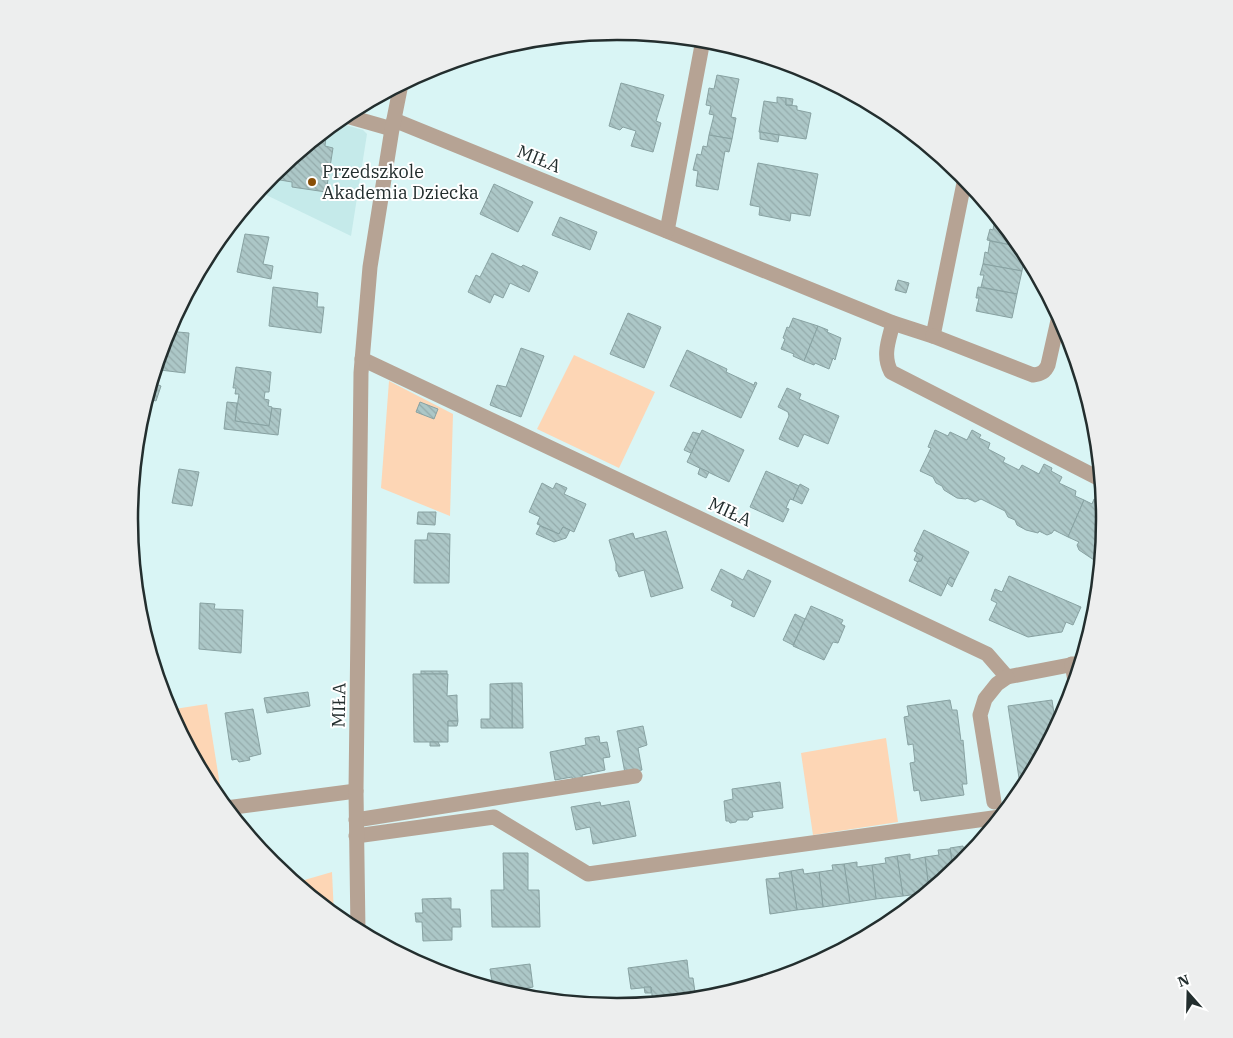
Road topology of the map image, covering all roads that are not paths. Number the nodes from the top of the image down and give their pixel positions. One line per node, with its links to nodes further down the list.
1 (702, 48): 6 (street)
2 (399, 92): 4 (street, MIŁA)
3 (356, 117): 4 (street)
4 (393, 124): 6 (street, MIŁA); 10 (street, MIŁA)
5 (963, 188): 9 (street)
6 (667, 231): 7 (street, MIŁA)
7 (893, 322): 9 (street, MIŁA); 11 (street)
8 (1056, 328): 9 (street, MIŁA)
9 (933, 336)
10 (362, 359): 13 (street, MIŁA); 15 (street, MIŁA)
11 (1093, 475)
12 (1073, 665): 13 (street)
13 (1007, 677): 16 (street)
14 (635, 776): 19 (street)
15 (356, 790): 17 (street); 19 (street, MIŁA)
16 (994, 802)
17 (233, 807)
18 (991, 818): 20 (street)
19 (356, 820): 20 (street, MIŁA)
20 (356, 836): 21 (street, MIŁA)
21 (358, 922)

